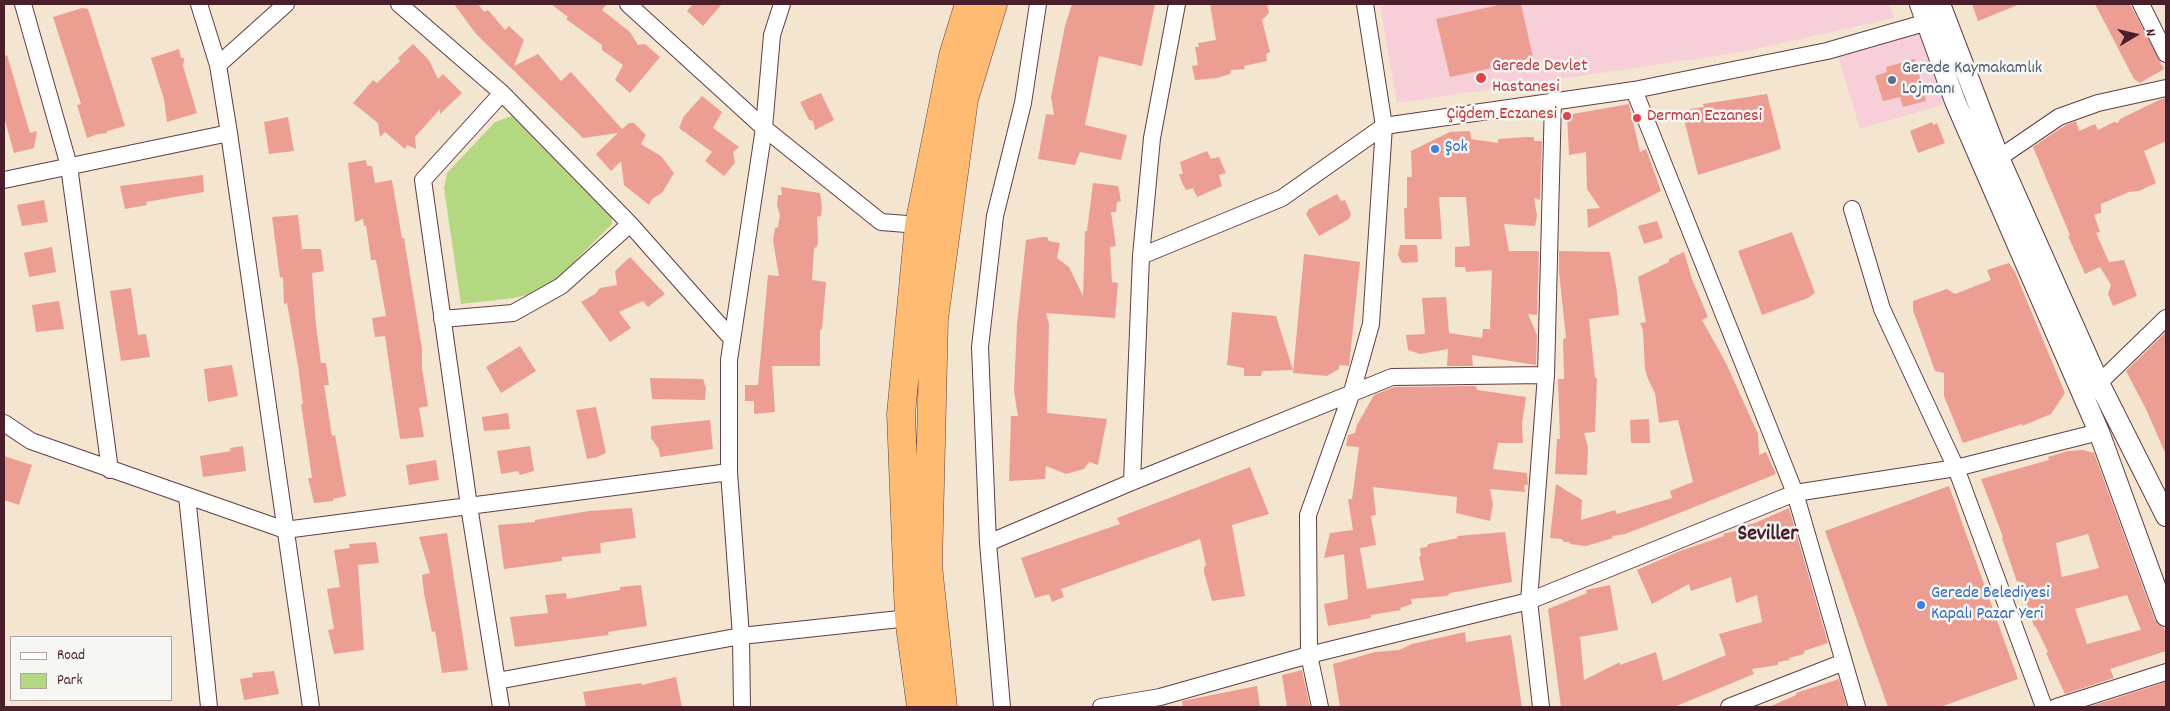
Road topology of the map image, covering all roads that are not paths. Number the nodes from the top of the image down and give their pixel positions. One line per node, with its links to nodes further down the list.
1 (23, 4): 24 (street)
2 (199, 4): 15 (street)
3 (286, 4): 15 (street)
4 (400, 4): 18 (street)
5 (628, 4): 21 (street)
6 (782, 4): 21 (street)
7 (969, 4): 28 (highway)
8 (993, 4): 63 (highway)
9 (1038, 4): 48 (street)
10 (1178, 4): 29 (street)
11 (1365, 4): 20 (street)
12 (2141, 4): 14 (street)
13 (1933, 12): 17 (street); 23 (street); 36 (street)
14 (2166, 54)
15 (218, 65): 22 (street)
16 (2166, 88): 23 (street)
17 (1634, 90): 19 (street); 43 (street)
18 (502, 94): 27 (street); 31 (street)
19 (1552, 100): 20 (street); 33 (street)
20 (1384, 126): 29 (street); 35 (street)
21 (764, 128): 28 (street); 32 (street)
22 (229, 133): 24 (street); 47 (street)
23 (1999, 158): 34 (street)
24 (68, 166): 25 (street); 40 (street)
25 (4, 180)
26 (1852, 209): 39 (street)
27 (630, 224): 31 (street); 32 (street)
28 (919, 225): 51 (highway)
29 (1141, 256): 42 (street)
30 (2166, 318): 34 (street)
31 (442, 319): 45 (street)
32 (732, 340): 41 (street)
33 (1546, 375): 35 (street); 49 (street)
34 (2099, 383): 36 (street); 46 (street)
35 (1352, 392): 42 (street); 53 (street)
36 (2087, 404): 38 (street)
37 (4, 423): 40 (street)
38 (2099, 432): 39 (street); 50 (street)
39 (1956, 468): 43 (street); 70 (street)
40 (110, 470): 44 (street)
41 (729, 472): 45 (street); 52 (street)
42 (1132, 482): 48 (street)
43 (1795, 493): 49 (street); 54 (street)
44 (187, 496): 47 (street); 58 (street)
45 (469, 506): 47 (street); 56 (street)
46 (2165, 508)
47 (285, 530): 59 (street)
48 (988, 543): 64 (street)
49 (1529, 601): 53 (street); 67 (street)
50 (2166, 616)
51 (909, 618): 52 (street); 62 (highway)
52 (741, 636): 56 (street); 61 (street)
53 (1309, 655): 57 (street); 66 (street)
54 (1844, 662): 68 (street); 69 (street)
55 (2166, 672): 71 (street)
56 (497, 681): 60 (street)
57 (1161, 702): 65 (street)
58 (209, 707)
59 (311, 707)
60 (501, 707)
61 (742, 707)
62 (921, 707)
63 (944, 707)
64 (1002, 707)
65 (1101, 707)
66 (1320, 707)
67 (1541, 707)
68 (1729, 707)
69 (1857, 707)
70 (2044, 707)
71 (2056, 707)

